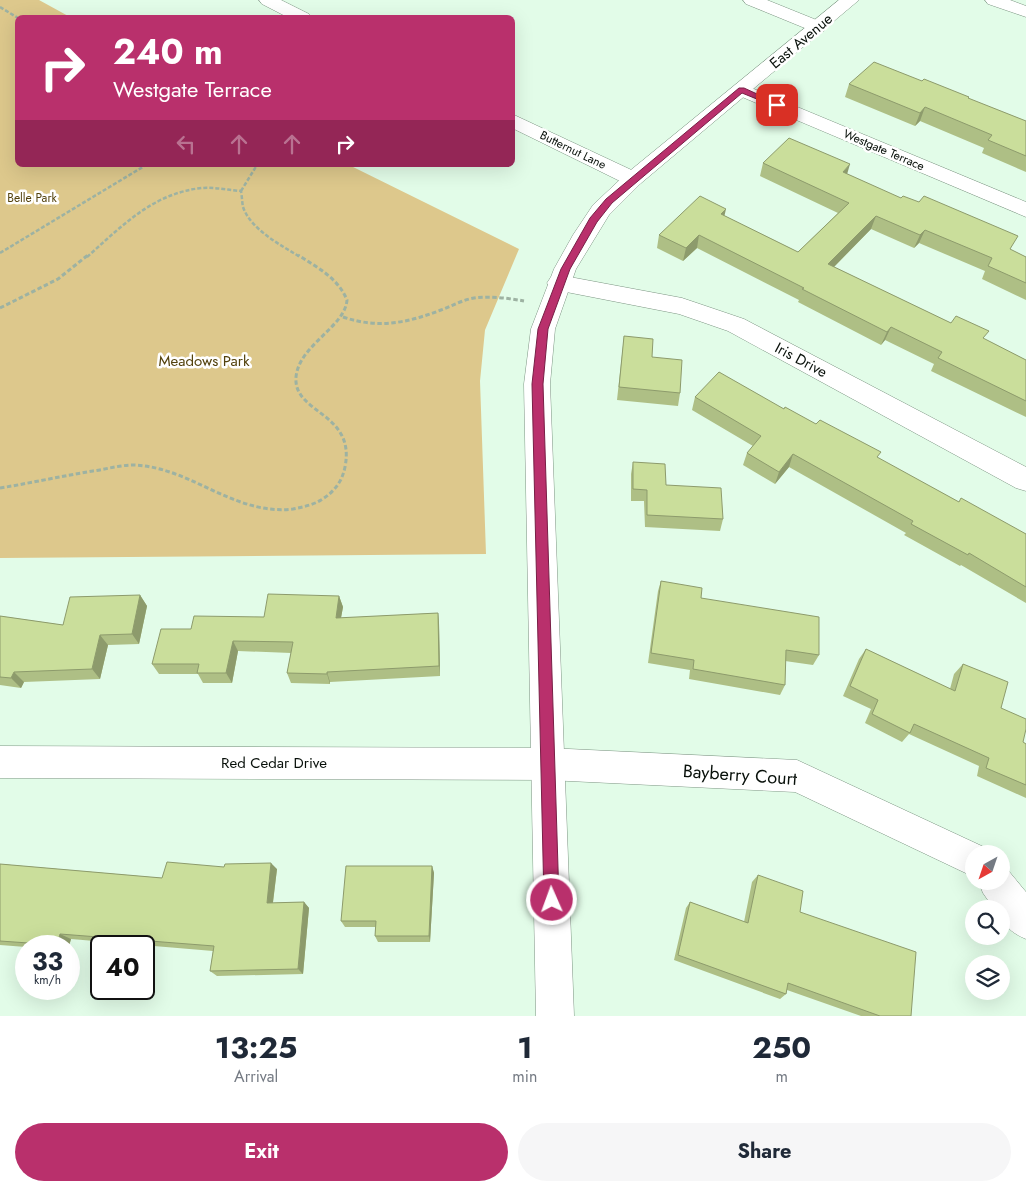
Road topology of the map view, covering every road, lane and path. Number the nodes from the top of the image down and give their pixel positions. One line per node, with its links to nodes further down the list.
1 (268, 0): 7 (street)
2 (752, 0): 9 (street)
3 (850, 0): 9 (street, East Avenue)
4 (994, 0): 6 (street)
5 (1, 8): 8 (path)
6 (1026, 12)
7 (297, 15)
8 (15, 16)
9 (818, 27): 10 (street, East Avenue)
10 (742, 90): 14 (street, East Avenue); 16 (street, Westgate Terrace)
11 (515, 121): 14 (street, Butternut Lane)
12 (143, 167): 17 (path)
13 (256, 167): 15 (path)
14 (633, 179): 18 (street, East Avenue)
15 (241, 191): 19 (path); 20 (path)
16 (1026, 210)
17 (0, 253)
18 (556, 294): 20 (path); 21 (street, Iris Drive); 24 (street, East Avenue)
19 (0, 308)
20 (343, 317): 22 (path)
21 (1026, 480)
22 (0, 488)
23 (0, 762): 24 (street, Red Cedar Drive)
24 (548, 764): 25 (street, Bayberry Court); 28 (street, East Avenue)
25 (965, 856)
26 (1001, 890): 27 (street)
27 (1026, 921)
28 (555, 1016)

